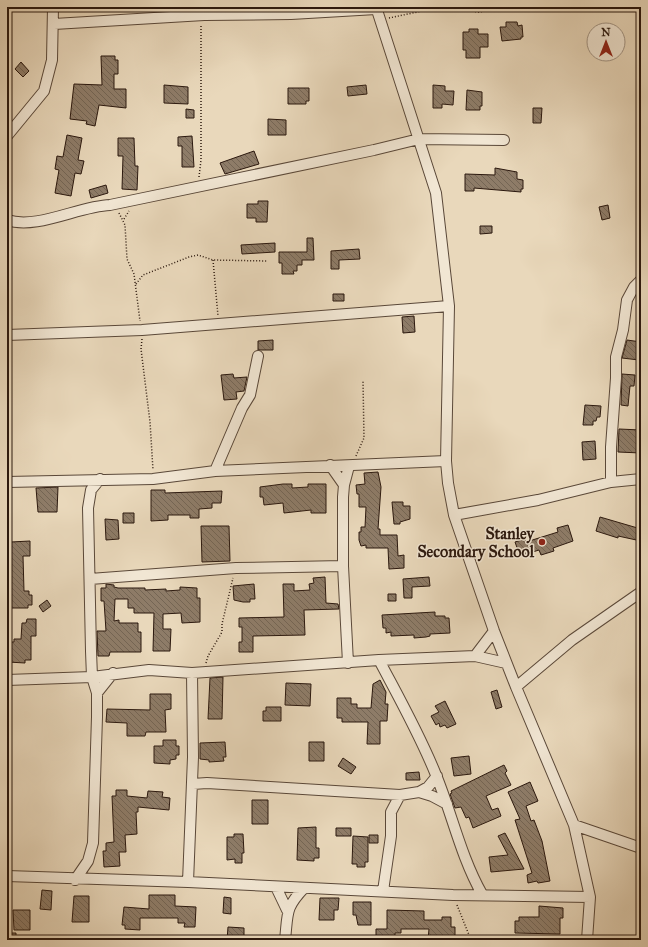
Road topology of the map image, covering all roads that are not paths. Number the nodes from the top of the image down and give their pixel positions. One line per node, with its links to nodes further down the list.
1 (53, 7): 3 (street)
2 (376, 8): 3 (street); 5 (street)
3 (54, 24): 4 (street)
4 (7, 136)
5 (419, 139): 6 (street); 7 (street); 9 (street)
6 (504, 140)
7 (7, 220)
8 (641, 280): 19 (street)
9 (449, 306): 10 (street); 12 (street)
10 (7, 335)
11 (258, 356): 15 (street)
12 (446, 461): 14 (street); 21 (street)
13 (330, 465): 14 (street); 15 (street); 20 (street)
14 (351, 466): 20 (street)
15 (215, 472): 16 (street)
16 (100, 479): 18 (street); 23 (street)
17 (641, 479): 19 (street)
18 (7, 482)
19 (611, 482): 21 (street)
20 (344, 485): 22 (street)
21 (454, 515): 25 (street)
22 (343, 566): 23 (street); 28 (street)
23 (90, 579): 32 (street)
24 (641, 592): 34 (street)
25 (494, 631): 26 (street); 29 (street)
26 (475, 656): 27 (street); 29 (street)
27 (379, 660): 28 (street); 36 (street)
28 (348, 663): 31 (street)
29 (506, 663): 34 (street)
30 (113, 673): 31 (street); 32 (street); 35 (street)
31 (192, 673): 37 (street)
32 (92, 677): 33 (street); 35 (street)
33 (7, 680)
34 (516, 687): 41 (street)
35 (97, 693): 44 (street)
36 (437, 776): 38 (street); 40 (street)
37 (193, 784): 39 (street); 45 (street)
38 (419, 792): 39 (street); 40 (street)
39 (400, 795): 48 (street)
40 (447, 804): 49 (street)
41 (574, 825): 42 (street); 50 (street)
42 (641, 848)
43 (7, 876): 44 (street)
44 (75, 880): 45 (street)
45 (188, 882): 46 (street)
46 (276, 886): 47 (street); 51 (street)
47 (304, 888): 48 (street); 51 (street)
48 (383, 891): 49 (street)
49 (482, 894): 50 (street)
50 (590, 897): 53 (street)
51 (287, 910): 52 (street)
52 (286, 940)
53 (587, 940)

